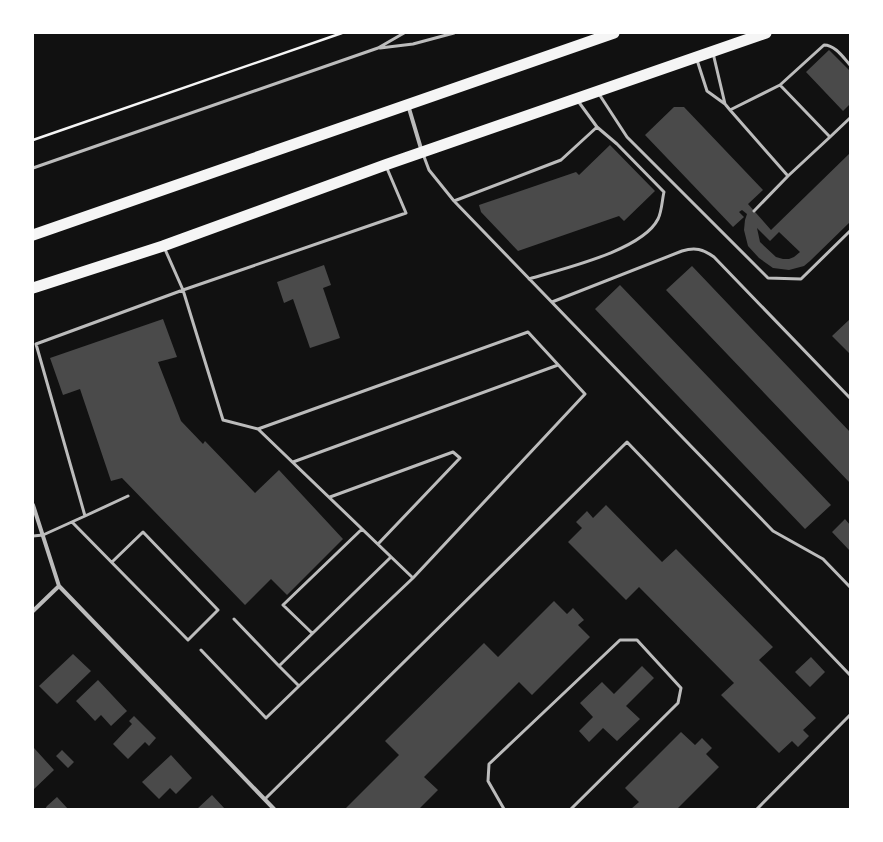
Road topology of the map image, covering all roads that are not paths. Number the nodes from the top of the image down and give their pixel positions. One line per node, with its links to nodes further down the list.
1 (404, 33): 5 (lane)
2 (454, 33): 5 (lane)
3 (614, 33): 13 (highway)
4 (766, 33): 6 (highway)
5 (378, 48): 20 (lane)
6 (713, 52): 7 (highway); 12 (lane)
7 (696, 57): 10 (highway); 12 (lane)
8 (850, 65): 9 (lane)
9 (780, 86): 14 (lane); 17 (lane)
10 (597, 91): 11 (highway); 24 (lane)
11 (577, 98): 16 (lane); 18 (highway)
12 (725, 104): 14 (lane)
13 (408, 105): 18 (street); 25 (highway)
14 (730, 110): 21 (lane)
15 (850, 118): 17 (lane)
16 (597, 127): 22 (lane); 27 (lane)
17 (830, 137): 21 (lane)
18 (422, 152): 19 (highway); 22 (lane)
19 (385, 165): 26 (highway); 29 (lane)
20 (33, 168)
21 (788, 176): 23 (lane)
22 (454, 201): 27 (lane)
23 (754, 211)
24 (850, 231)
25 (33, 235)
26 (164, 246): 28 (highway); 29 (lane)
27 (529, 279): 30 (lane)
28 (33, 288)
29 (183, 290): 33 (lane); 38 (lane)
30 (552, 302): 32 (lane); 48 (lane)
31 (558, 365): 33 (lane); 34 (lane); 46 (lane)
32 (850, 398)
33 (258, 429): 34 (lane)
34 (293, 462): 36 (lane)
35 (128, 496): 38 (lane)
36 (330, 498): 40 (lane); 43 (lane)
37 (33, 505): 41 (street)
38 (86, 516): 39 (lane)
39 (72, 522): 41 (lane); 45 (lane)
40 (362, 529): 43 (lane); 51 (lane)
41 (43, 535): 42 (lane); 47 (street)
42 (33, 536)
43 (378, 544): 44 (lane)
44 (391, 557): 46 (lane); 51 (lane)
45 (112, 562): 45 (lane)
46 (413, 578): 55 (lane)
47 (59, 586): 49 (street); 57 (street)
48 (850, 587)
49 (33, 611)
50 (234, 619): 53 (lane)
51 (312, 633): 53 (lane)
52 (201, 650): 55 (lane)
53 (279, 666): 55 (lane)
54 (850, 675): 57 (lane)
55 (299, 686)
56 (850, 715): 61 (lane)
57 (265, 799): 58 (street)
58 (274, 809)
59 (504, 809): 60 (lane)
60 (571, 809)
61 (757, 809)

